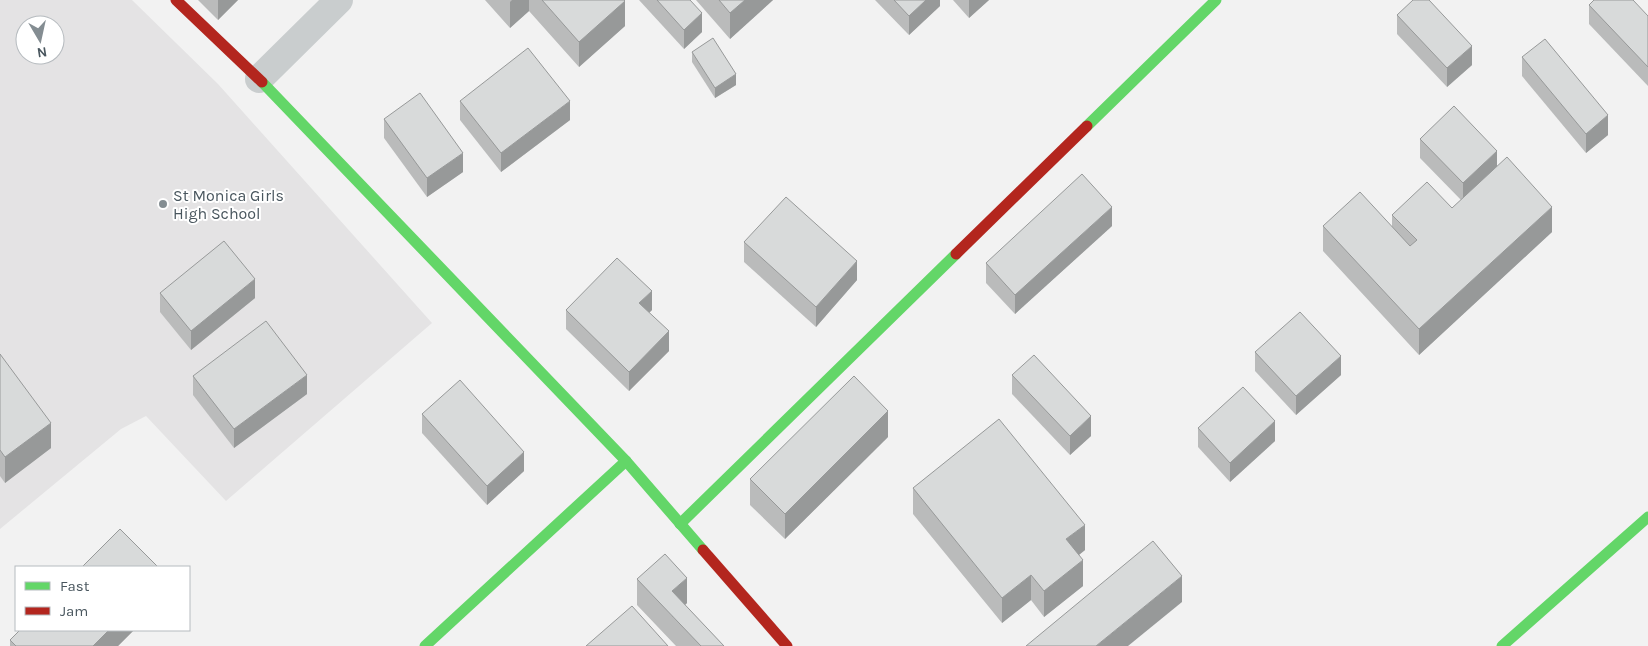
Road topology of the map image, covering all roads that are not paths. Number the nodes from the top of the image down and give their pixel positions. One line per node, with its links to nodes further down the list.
1 (176, 0): 4 (street)
2 (339, 0): 4 (street)
3 (1216, 0): 7 (street)
4 (259, 78): 5 (street)
5 (626, 461): 7 (street); 8 (street)
6 (1648, 518): 10 (street)
7 (680, 524): 9 (street)
8 (425, 646)
9 (787, 646)
10 (1502, 646)

